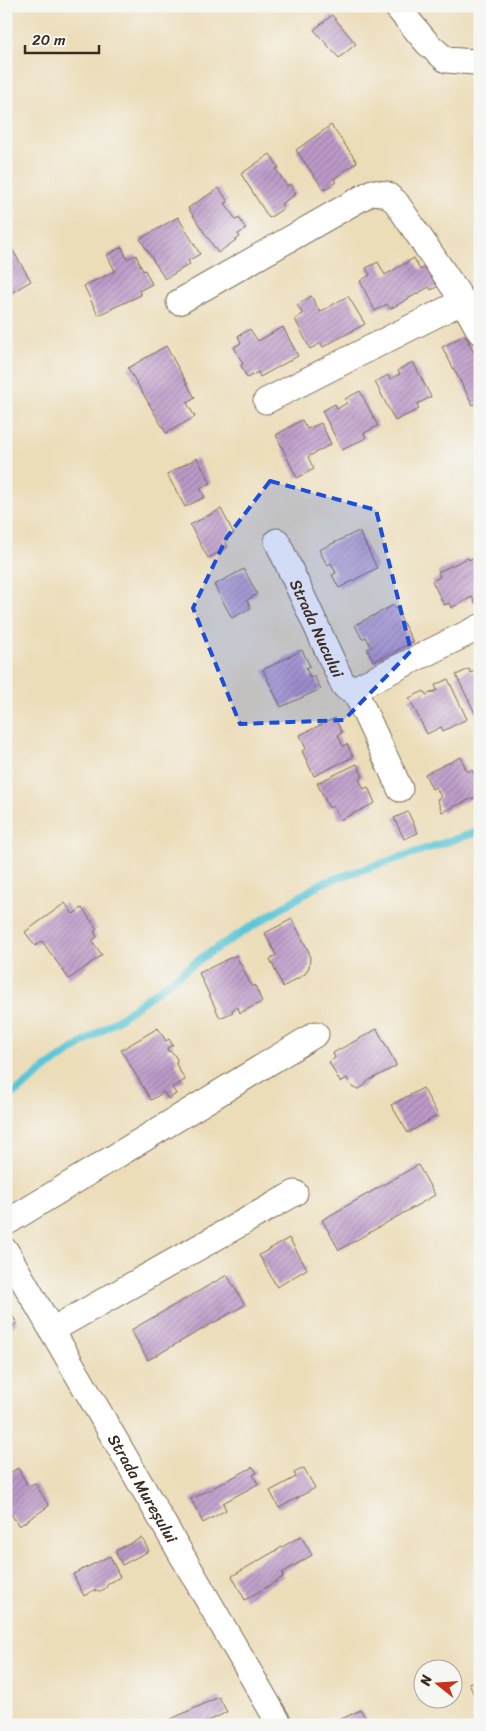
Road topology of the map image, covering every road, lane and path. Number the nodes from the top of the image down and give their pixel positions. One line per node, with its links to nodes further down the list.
1 (396, 6): 2 (street)
2 (480, 58)
3 (463, 300): 4 (street); 5 (street); 6 (street)
4 (179, 302)
5 (480, 332)
6 (266, 401)
7 (278, 541): 9 (street, Strada Nucului)
8 (480, 627): 9 (street, Strada Nucului)
9 (354, 689): 10 (street)
10 (400, 789)
11 (316, 1034): 13 (street)
12 (295, 1193): 15 (street)
13 (6, 1223)
14 (6, 1251): 15 (street, Strada Mureșului)
15 (52, 1330): 16 (street, Strada Mureșului)
16 (280, 1725)

